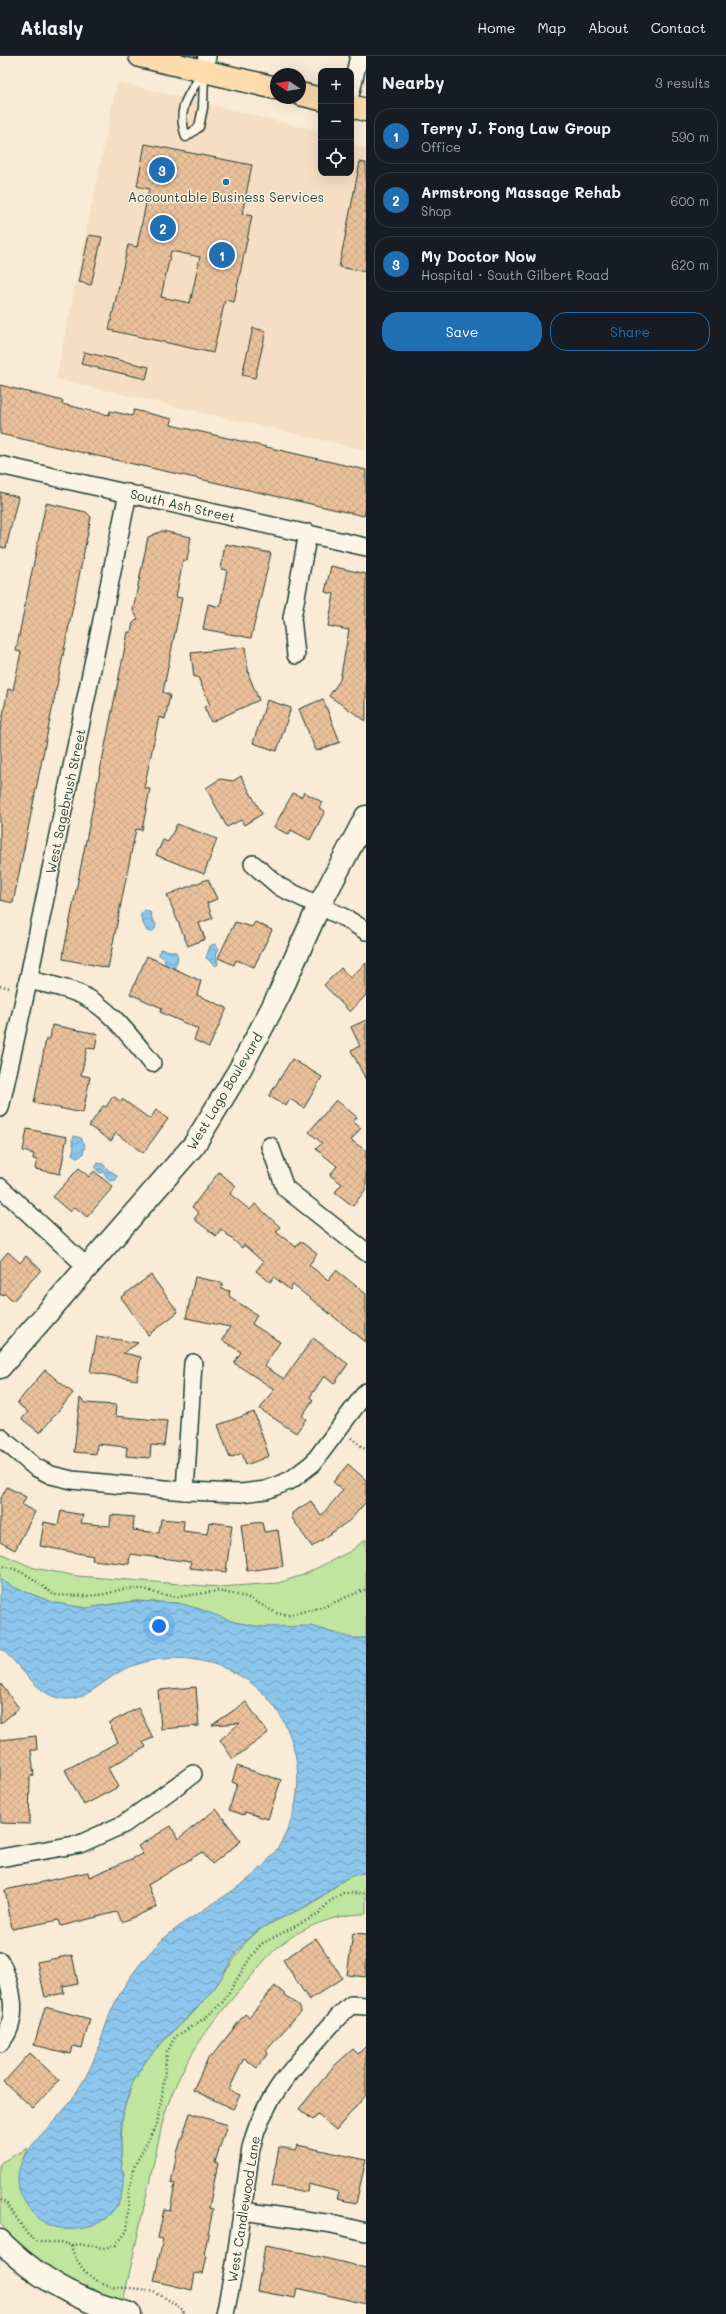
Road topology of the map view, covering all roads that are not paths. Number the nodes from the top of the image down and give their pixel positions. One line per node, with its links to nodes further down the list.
1 (140, 56): 3 (main road)
2 (359, 56): 4 (street)
3 (205, 64): 3 (lane); 5 (main road)
4 (354, 78)
5 (270, 86)
6 (306, 95): 7 (main road)
7 (318, 98)
8 (354, 107): 9 (main road)
9 (366, 110)
10 (0, 465): 11 (street, South Ash Street)
11 (128, 493): 12 (street, South Ash Street); 19 (street, West Sagebrush Street)
12 (308, 533): 13 (street, South Ash Street); 14 (street)
13 (366, 547)
14 (296, 655)
15 (366, 817): 17 (street, West Lago Boulevard)
16 (253, 864): 17 (street)
17 (319, 906): 18 (street); 25 (street, West Lago Boulevard)
18 (366, 931)
19 (28, 980): 20 (street); 21 (street, West Sagebrush Street)
20 (152, 1063)
21 (0, 1108)
22 (270, 1146): 24 (street)
23 (0, 1187): 25 (street)
24 (366, 1252)
25 (88, 1268): 27 (street, West Lago Boulevard)
26 (192, 1364): 30 (street)
27 (0, 1367)
28 (366, 1392): 30 (street)
29 (0, 1437): 30 (street)
30 (185, 1490)
31 (193, 1774): 32 (street)
32 (0, 1858)
33 (0, 1961): 35 (street)
34 (365, 2006): 36 (street, West Candlewood Lane)
35 (0, 2042)
36 (243, 2211): 37 (street); 40 (street, West Candlewood Lane)
37 (366, 2232)
38 (0, 2241): 39 (street)
39 (130, 2314)
40 (225, 2314)

